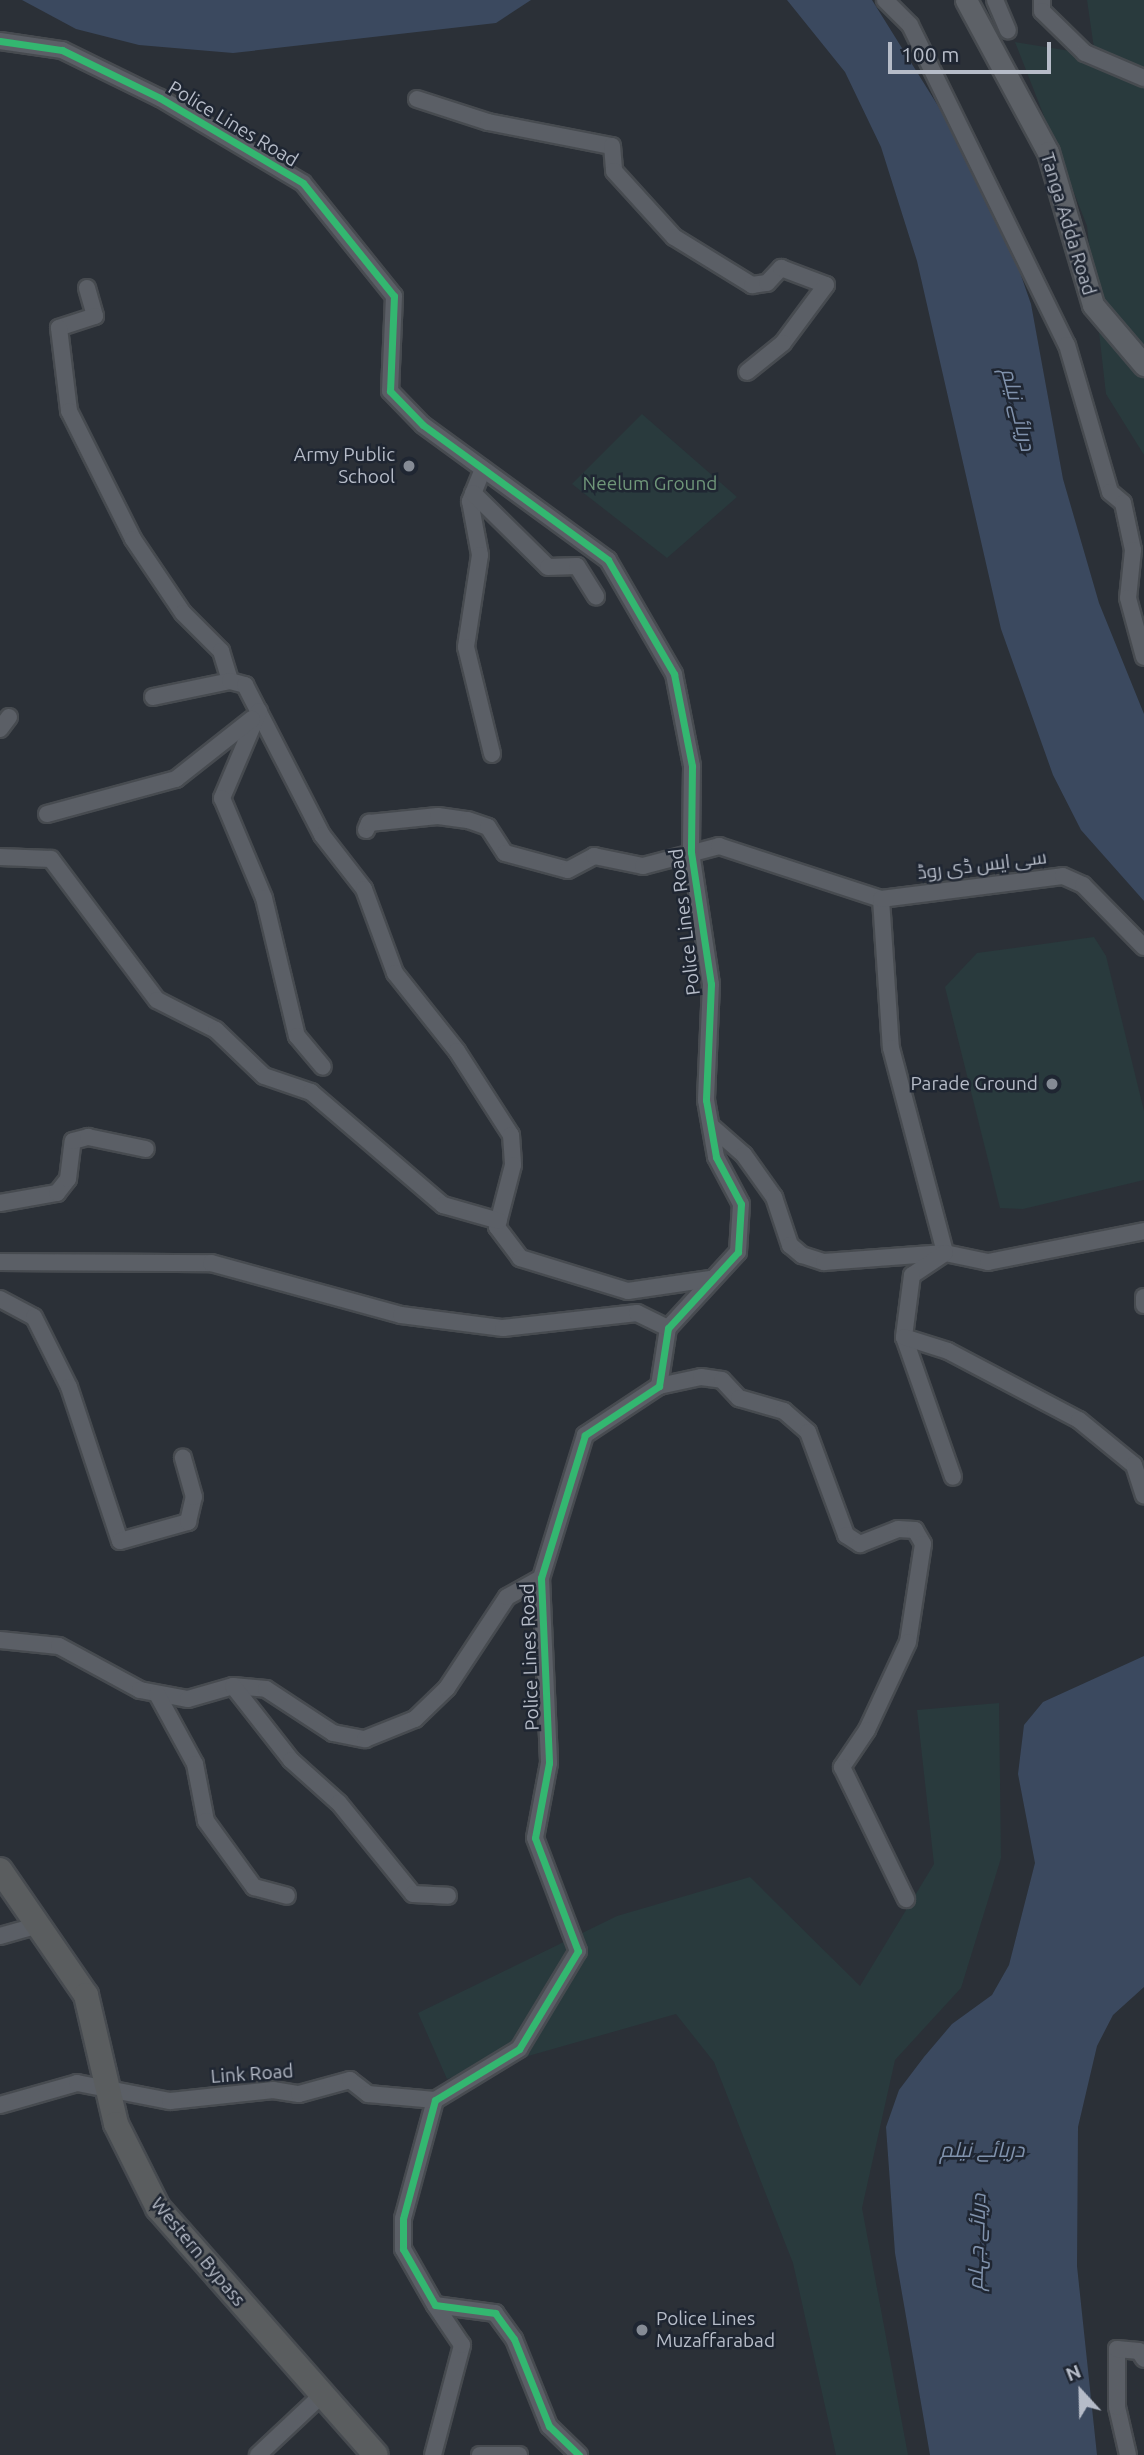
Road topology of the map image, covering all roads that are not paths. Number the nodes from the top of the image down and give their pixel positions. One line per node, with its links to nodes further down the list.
1 (885, 0): 15 (street)
2 (966, 0): 10 (main road, Tanga Adda Road)
3 (995, 0): 5 (street)
4 (1042, 0): 7 (street)
5 (1008, 30)
6 (0, 41): 12 (street, Police Lines Road)
7 (1144, 78)
8 (417, 99): 11 (street)
9 (87, 288): 16 (street)
10 (1144, 365)
11 (747, 372)
12 (483, 469): 13 (street); 22 (street, Police Lines Road)
13 (473, 493): 14 (street); 19 (street)
14 (596, 597)
15 (1144, 657)
16 (230, 681): 17 (street); 18 (street)
17 (153, 697)
18 (259, 710): 20 (street); 26 (street); 30 (street)
19 (492, 754)
20 (47, 814)
21 (366, 830): 22 (street)
22 (691, 852): 24 (street); 27 (street, Police Lines Road)
23 (0, 857): 30 (street)
24 (881, 899): 25 (street, سی ایس ڈی روڈ); 32 (street)
25 (1144, 947)
26 (323, 1067)
27 (711, 1126): 32 (street); 34 (street, Police Lines Road)
28 (146, 1149): 29 (street)
29 (0, 1203)
30 (499, 1221): 34 (street)
31 (1144, 1231): 32 (street)
32 (945, 1253): 39 (street)
33 (0, 1262): 38 (street)
34 (710, 1279): 38 (street, Police Lines Road)
35 (1144, 1297): 37 (street)
36 (0, 1299): 41 (street)
37 (1144, 1305)
38 (668, 1328): 40 (street)
39 (904, 1337): 42 (street); 43 (street)
40 (659, 1386): 44 (street, Police Lines Road); 51 (street)
41 (183, 1458)
42 (953, 1477)
43 (1144, 1495)
44 (541, 1577): 46 (street); 55 (street, Police Lines Road)
45 (0, 1640): 47 (street)
46 (233, 1685): 47 (street); 50 (street)
47 (157, 1694): 49 (street)
48 (0, 1870): 52 (highway, Western Bypass)
49 (287, 1896)
50 (448, 1896)
51 (906, 1899)
52 (39, 1925): 53 (street); 54 (highway, Western Bypass)
53 (0, 1937)
54 (108, 2092): 55 (street, Link Road); 56 (street); 59 (highway, Western Bypass)
55 (435, 2099): 57 (street)
56 (0, 2105)
57 (435, 2305): 60 (street); 65 (street)
58 (1144, 2358): 66 (street)
59 (322, 2395): 61 (street); 62 (highway, Western Bypass)
60 (439, 2452)
61 (258, 2455)
62 (376, 2455)
63 (480, 2455): 64 (street)
64 (519, 2455)
65 (579, 2455)
66 (1128, 2455)

